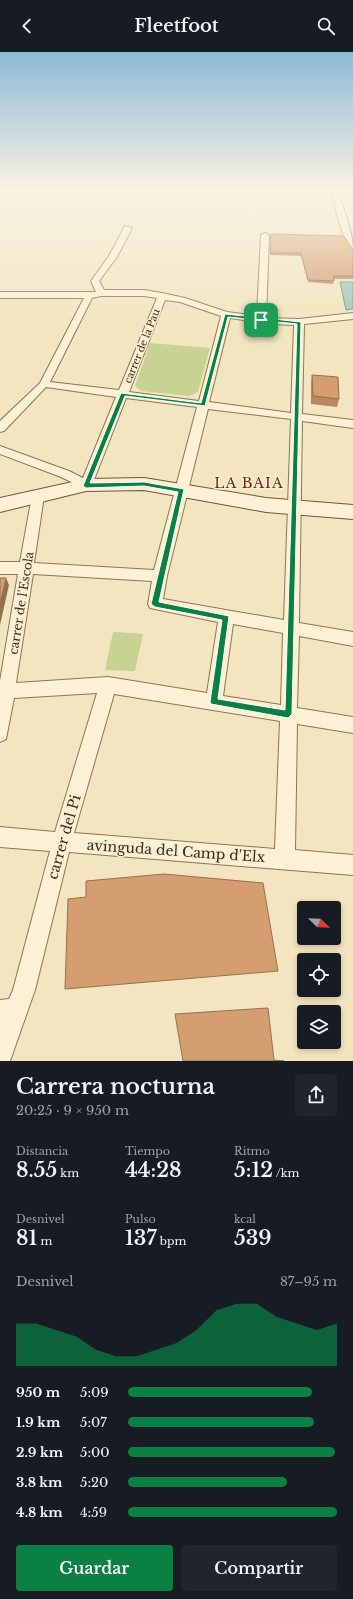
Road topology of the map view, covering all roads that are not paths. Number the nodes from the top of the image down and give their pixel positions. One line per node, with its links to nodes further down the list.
1 (123, 238): 4 (street)
2 (265, 238): 8 (street)
3 (0, 295): 4 (street)
4 (94, 295): 5 (street); 10 (street)
5 (162, 296): 6 (street); 11 (street, carrer de la Pau)
6 (226, 315): 8 (street); 12 (street)
7 (353, 316): 9 (street)
8 (261, 320): 9 (street)
9 (299, 322): 13 (street)
10 (44, 384): 11 (street); 15 (street)
11 (123, 394): 12 (street); 17 (street, carrer de la Pau)
12 (203, 405): 13 (street); 18 (street)
13 (296, 417): 14 (street); 21 (street)
14 (353, 424)
15 (0, 428)
16 (0, 450): 17 (street)
17 (86, 486): 18 (main road); 19 (main road)
18 (182, 490): 21 (main road); 25 (street)
19 (38, 496): 20 (main road); 24 (street, carrer de l'Escola)
20 (0, 505)
21 (294, 507): 22 (main road); 27 (street)
22 (353, 512)
23 (0, 568): 24 (street)
24 (26, 568): 25 (street); 30 (street, carrer de l'Escola)
25 (160, 576): 26 (street)
26 (226, 618): 27 (street); 31 (street)
27 (290, 629): 28 (street); 32 (street)
28 (353, 639)
29 (108, 685): 30 (street); 31 (street); 36 (street, carrer del Pi)
30 (7, 691): 34 (street, carrer de l'Escola)
31 (214, 702): 32 (street)
32 (288, 714): 33 (street); 37 (street)
33 (353, 725)
34 (0, 733)
35 (0, 837): 36 (street, avinguda del Camp d'Elx)
36 (62, 842): 37 (street, avinguda del Camp d'Elx); 39 (street, carrer del Pi)
37 (285, 859): 38 (street, avinguda del Camp d'Elx)
38 (353, 865)
39 (13, 1004): 40 (street, carrer del Pi)
40 (0, 1055)

